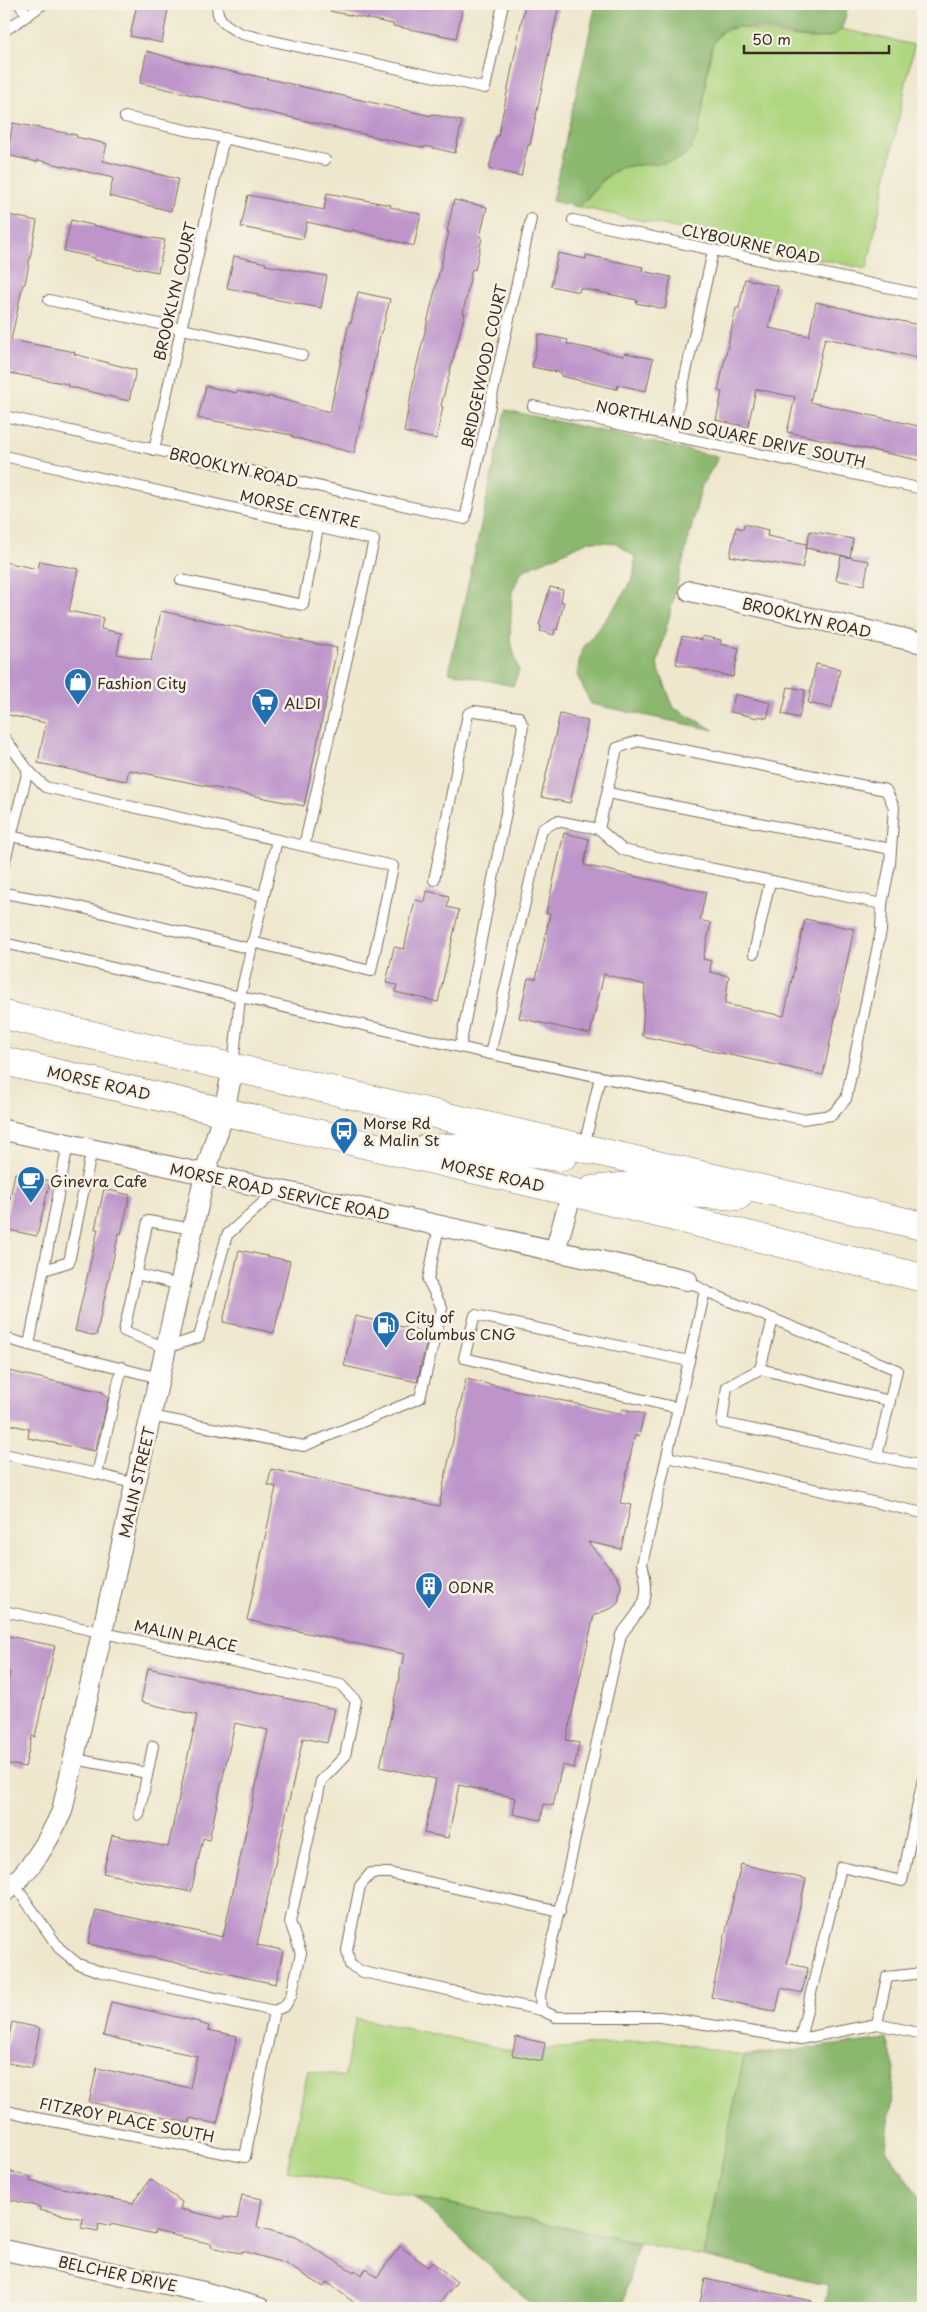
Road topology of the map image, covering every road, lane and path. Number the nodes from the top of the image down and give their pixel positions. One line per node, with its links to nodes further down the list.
1 (19, 4): 5 (lane)
2 (43, 4): 5 (lane)
3 (218, 4): 4 (lane)
4 (503, 4)
5 (28, 15): 6 (lane)
6 (4, 31)
7 (125, 117): 8 (lane)
8 (224, 138): 9 (lane); 15 (lane, BROOKLYN COURT)
9 (325, 160)
10 (531, 219): 23 (lane, BRIDGEWOOD COURT)
11 (573, 220): 12 (lane, CLYBOURNE ROAD)
12 (713, 250): 13 (lane, CLYBOURNE ROAD); 19 (lane)
13 (923, 295)
14 (49, 300): 15 (lane)
15 (181, 329): 16 (lane); 20 (lane, BROOKLYN COURT)
16 (302, 355)
17 (533, 406): 19 (lane, NORTHLAND SQUARE DRIVE SOUTH)
18 (4, 416): 20 (lane, BROOKLYN ROAD)
19 (672, 435): 22 (lane, NORTHLAND SQUARE DRIVE SOUTH)
20 (154, 450): 23 (lane, BROOKLYN ROAD)
21 (4, 456): 24 (lane, MORSE CENTRE)
22 (923, 489)
23 (465, 519)
24 (318, 528): 25 (lane); 34 (lane, MORSE CENTRE)
25 (181, 580)
26 (690, 591): 27 (street, BROOKLYN ROAD)
27 (923, 643)
28 (4, 737): 29 (lane)
29 (28, 770): 32 (lane); 33 (lane)
30 (608, 793): 31 (lane); 35 (lane); 35 (lane)
31 (599, 829): 38 (lane); 48 (lane)
32 (11, 836): 36 (lane); 40 (lane)
33 (277, 840): 34 (lane); 40 (lane)
34 (304, 846): 43 (lane)
35 (891, 849): 41 (lane)
36 (4, 864)
37 (434, 880): 47 (lane)
38 (770, 880): 41 (lane); 44 (lane)
39 (4, 893): 43 (lane)
40 (263, 896): 43 (lane)
41 (882, 904): 51 (lane)
42 (4, 944): 45 (lane)
43 (251, 945): 45 (lane)
44 (754, 953)
45 (240, 997): 47 (lane); 50 (lane)
46 (4, 1015): 50 (main road)
47 (460, 1047): 48 (lane)
48 (490, 1054): 51 (lane)
49 (4, 1061): 52 (main road, MORSE ROAD)
50 (233, 1068): 52 (street, MALIN STREET); 55 (main road)
51 (600, 1078): 55 (lane)
52 (224, 1111): 57 (main road, MORSE ROAD); 58 (street, MALIN STREET)
53 (4, 1130): 54 (street, MORSE ROAD SERVICE ROAD)
54 (68, 1144): 56 (street, MORSE ROAD SERVICE ROAD); 66 (lane)
55 (584, 1147): 57 (main road); 61 (main road)
56 (92, 1149): 58 (street, MORSE ROAD SERVICE ROAD); 66 (lane)
57 (389, 1150): 60 (main road, MORSE ROAD)
58 (205, 1174): 59 (street, MORSE ROAD SERVICE ROAD); 64 (street, MALIN STREET)
59 (278, 1190): 62 (street, MORSE ROAD SERVICE ROAD); 75 (lane)
60 (572, 1192): 61 (main road); 65 (street); 68 (main road, MORSE ROAD)
61 (812, 1200): 63 (main road)
62 (439, 1226): 65 (street, MORSE ROAD SERVICE ROAD); 82 (lane)
63 (923, 1226)
64 (192, 1229): 67 (lane); 70 (street, MALIN STREET)
65 (555, 1251): 69 (street, MORSE ROAD SERVICE ROAD)
66 (44, 1270): 74 (lane)
67 (136, 1274): 70 (lane); 75 (lane)
68 (923, 1278)
69 (687, 1280): 71 (lane)
70 (180, 1285): 75 (street, MALIN STREET)
71 (705, 1291): 72 (lane); 76 (lane)
72 (772, 1319): 78 (lane); 80 (lane)
73 (4, 1338): 74 (lane)
74 (29, 1345): 77 (lane)
75 (166, 1348): 79 (street, MALIN STREET)
76 (689, 1361): 81 (lane); 81 (lane)
77 (122, 1366): 79 (lane); 87 (lane)
78 (760, 1369): 80 (lane); 84 (lane)
79 (159, 1378): 82 (street, MALIN STREET)
80 (890, 1401): 84 (lane)
81 (678, 1408): 85 (lane)
82 (151, 1416): 88 (street, MALIN STREET)
83 (4, 1454): 87 (lane)
84 (877, 1456): 86 (lane)
85 (667, 1457): 89 (lane); 98 (lane)
86 (923, 1466)
87 (97, 1474): 88 (lane)
88 (136, 1484): 91 (street, MALIN STREET)
89 (923, 1513)
90 (4, 1610): 91 (lane, MALIN PLACE)
91 (103, 1633): 93 (street, MALIN STREET); 101 (lane, MALIN PLACE)
92 (153, 1746): 94 (lane)
93 (74, 1759): 94 (lane); 97 (street, MALIN STREET)
94 (147, 1773): 96 (lane)
95 (923, 1779): 104 (lane)
96 (139, 1815)
97 (9, 1888): 101 (lane)
98 (560, 1912): 100 (lane); 100 (lane)
99 (923, 1972): 102 (lane)
100 (541, 2010): 104 (lane)
101 (274, 2011): 105 (lane, FITZROY PLACE SOUTH)
102 (877, 2024): 103 (lane); 104 (lane)
103 (923, 2034)
104 (800, 2040)
105 (4, 2110)
106 (4, 2250): 107 (street, BELCHER DRIVE)
107 (260, 2308)

